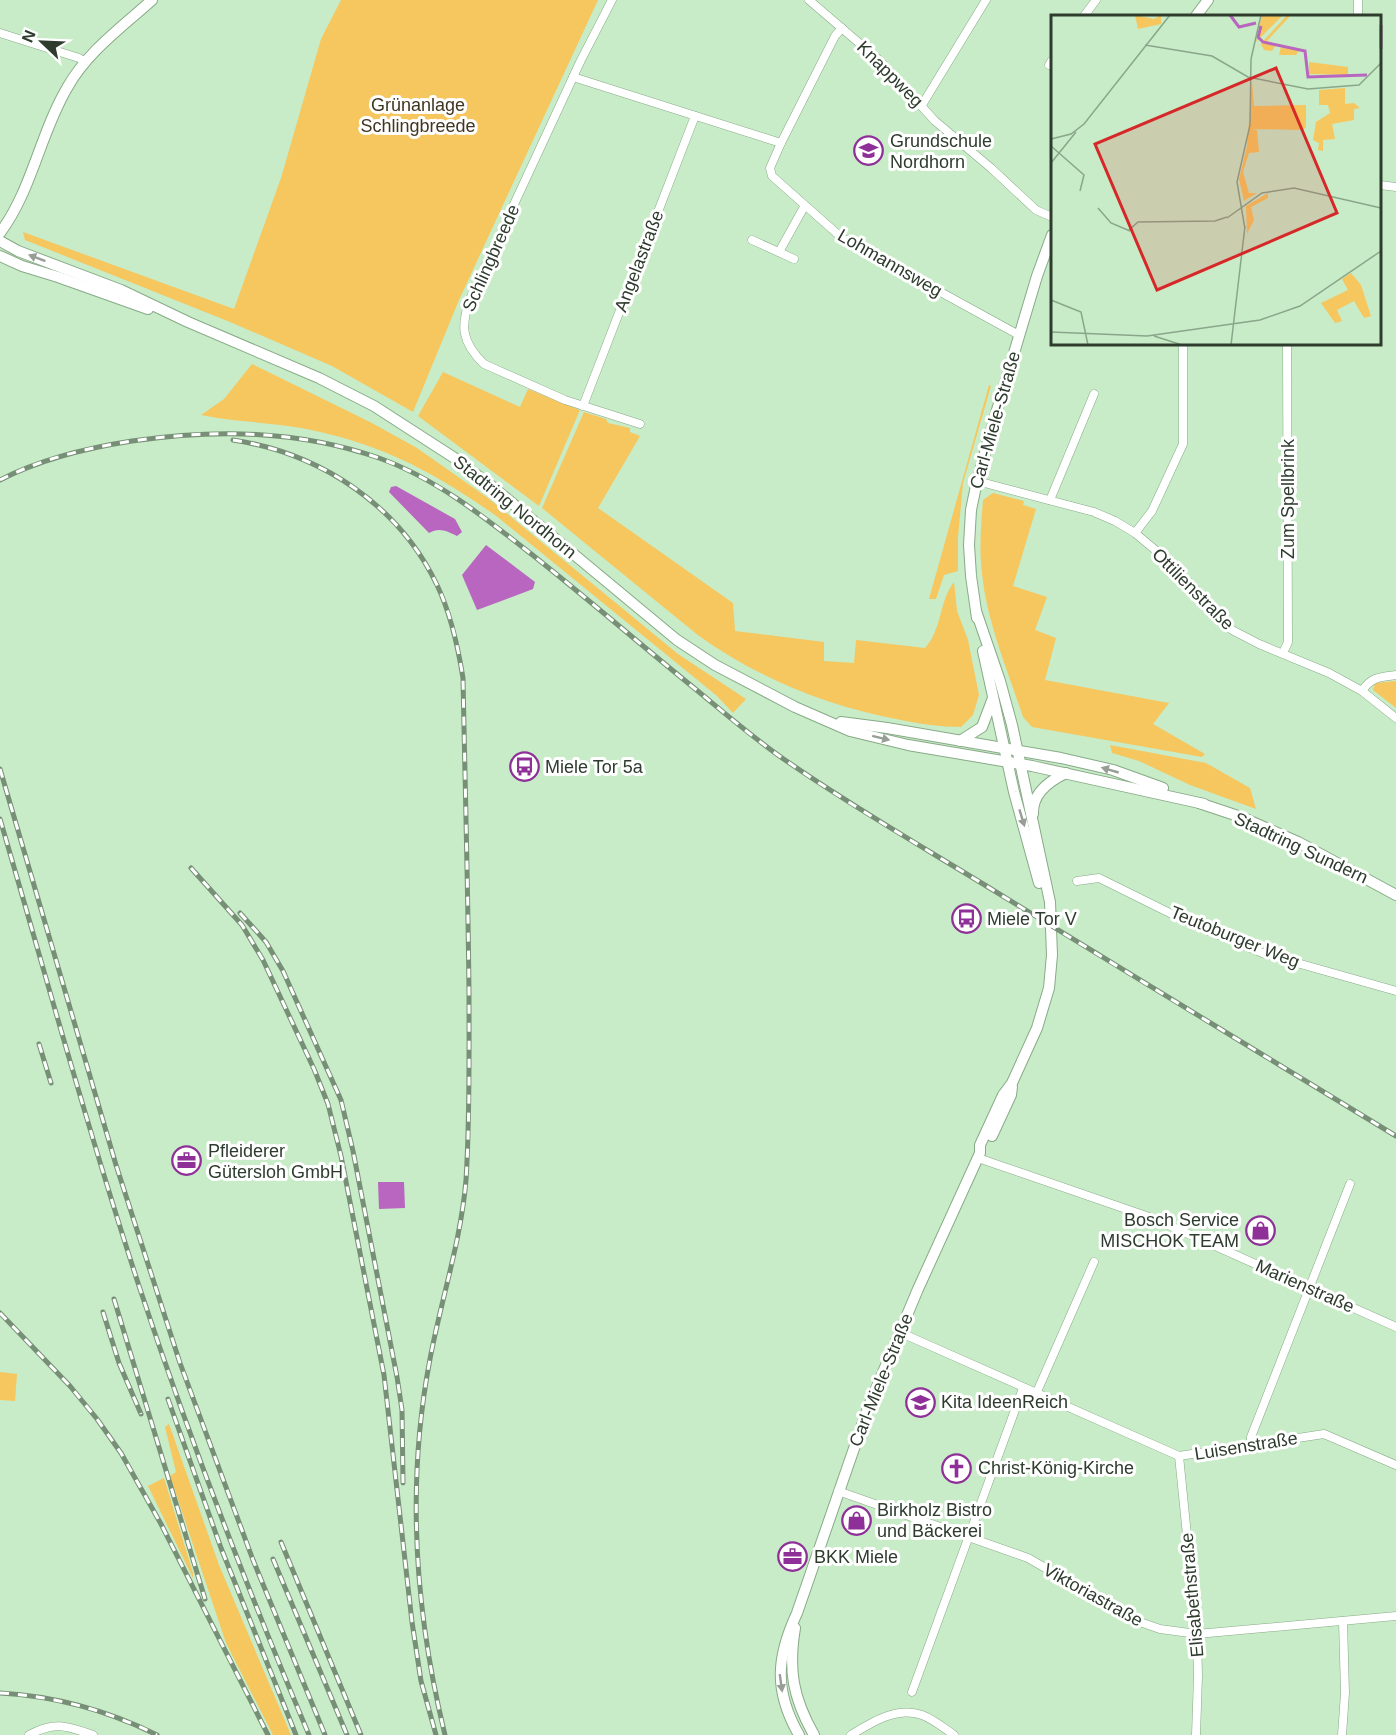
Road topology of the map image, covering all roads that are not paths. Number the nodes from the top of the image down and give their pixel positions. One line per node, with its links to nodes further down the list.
1 (152, 0): 11 (street)
2 (612, 0): 12 (street, Schlingbreede)
3 (809, 0): 9 (street, Knappweg)
4 (986, 0): 13 (street)
5 (1096, 0): 7 (street)
6 (1208, 0): 8 (street)
7 (1085, 15)
8 (1197, 15)
9 (842, 28): 13 (street, Knappweg); 15 (street, Lohmannsweg)
10 (0, 33): 11 (street)
11 (85, 62): 20 (street)
12 (573, 77): 14 (street); 32 (street, Schlingbreede)
13 (922, 105): 19 (street, Knappweg)
14 (695, 116): 15 (street); 32 (street, Angelastraße)
15 (781, 143): 18 (street, Lohmannsweg)
16 (1381, 185): 17 (street)
17 (1396, 187)
18 (804, 207): 24 (street); 28 (street, Lohmannsweg)
19 (1051, 216)
20 (0, 233)
21 (752, 240): 24 (street)
22 (1051, 240): 28 (street, Carl-Miele-Straße)
23 (0, 242): 27 (street, Stadtring Nordhorn, one-way to 23)
24 (779, 252): 26 (street)
25 (0, 256): 27 (street, Stadtring Nordhorn)
26 (794, 259)
27 (188, 322): 43 (street, Stadtring Nordhorn)
28 (1019, 335): 34 (street, Carl-Miele-Straße)
29 (1183, 345): 36 (street)
30 (1287, 345): 38 (street, Zum Spellbrink)
31 (1094, 394): 35 (street)
32 (583, 406): 33 (street, Schlingbreede)
33 (640, 424)
34 (977, 481): 35 (street, Ottilienstraße); 37 (street, Carl-Miele-Straße)
35 (1050, 500): 36 (street, Ottilienstraße)
36 (1135, 533): 38 (street, Ottilienstraße)
37 (976, 611): 41 (street, Carl-Miele-Straße); 46 (street, Carl-Miele-Straße)
38 (1283, 653): 40 (street, Ottilienstraße)
39 (1396, 675): 40 (street)
40 (1362, 691): 42 (street, Ottilienstraße)
41 (994, 696): 44 (street); 45 (street, Carl-Miele-Straße)
42 (1396, 718)
43 (826, 720): 44 (street, Stadtring Nordhorn); 47 (street, Stadtring Nordhorn, one-way to 47)
44 (960, 741): 45 (street, Stadtring Nordhorn)
45 (1004, 749): 46 (street, Stadtring Sundern); 47 (street, Carl-Miele-Straße)
46 (1017, 751): 48 (street, Carl-Miele-Straße); 50 (street, Stadtring Sundern, one-way to 46)
47 (1007, 762): 48 (street, Stadtring Nordhorn); 54 (street, Carl-Miele-Straße, one-way to 54)
48 (1020, 764): 49 (street, Stadtring Sundern); 51 (street, Carl-Miele-Straße)
49 (1066, 773): 50 (street, Stadtring Sundern); 51 (street)
50 (1204, 804): 53 (street, Stadtring Sundern)
51 (1034, 826): 54 (street, Carl-Miele-Straße)
52 (1077, 881): 55 (street, Teutoburger Weg)
53 (1396, 895)
54 (1051, 918): 56 (street, Carl-Miele-Straße)
55 (1396, 991)
56 (979, 1155): 59 (street, Marienstraße); 61 (street, Carl-Miele-Straße)
57 (1350, 1184): 59 (street)
58 (1094, 1262): 63 (street)
59 (1309, 1287): 60 (street, Marienstraße); 64 (street)
60 (1396, 1327)
61 (899, 1332): 62 (street, Luisenstraße); 67 (street, Carl-Miele-Straße)
62 (1023, 1389): 63 (street, Luisenstraße); 68 (street)
63 (1036, 1394): 65 (street, Luisenstraße)
64 (1251, 1444): 65 (street, Luisenstraße); 66 (street, Luisenstraße)
65 (1179, 1456): 72 (street, Elisabethstraße)
66 (1396, 1465)
67 (838, 1491): 68 (street, Viktoriastraße); 69 (street, Carl-Miele-Straße)
68 (970, 1536): 72 (street, Viktoriastraße); 73 (street)
69 (797, 1613): 76 (street, Carl-Miele-Straße, one-way to 76); 77 (street, Carl-Miele-Straße)
70 (1396, 1616): 71 (street, Viktoriastraße)
71 (1343, 1621): 72 (street, Viktoriastraße); 81 (street)
72 (1197, 1634): 80 (street, Elisabethstraße)
73 (912, 1692)
74 (29, 1735): 75 (street)
75 (93, 1735)
76 (799, 1735)
77 (814, 1735)
78 (851, 1735): 79 (street)
79 (954, 1735)
80 (1196, 1735)
81 (1342, 1735)

